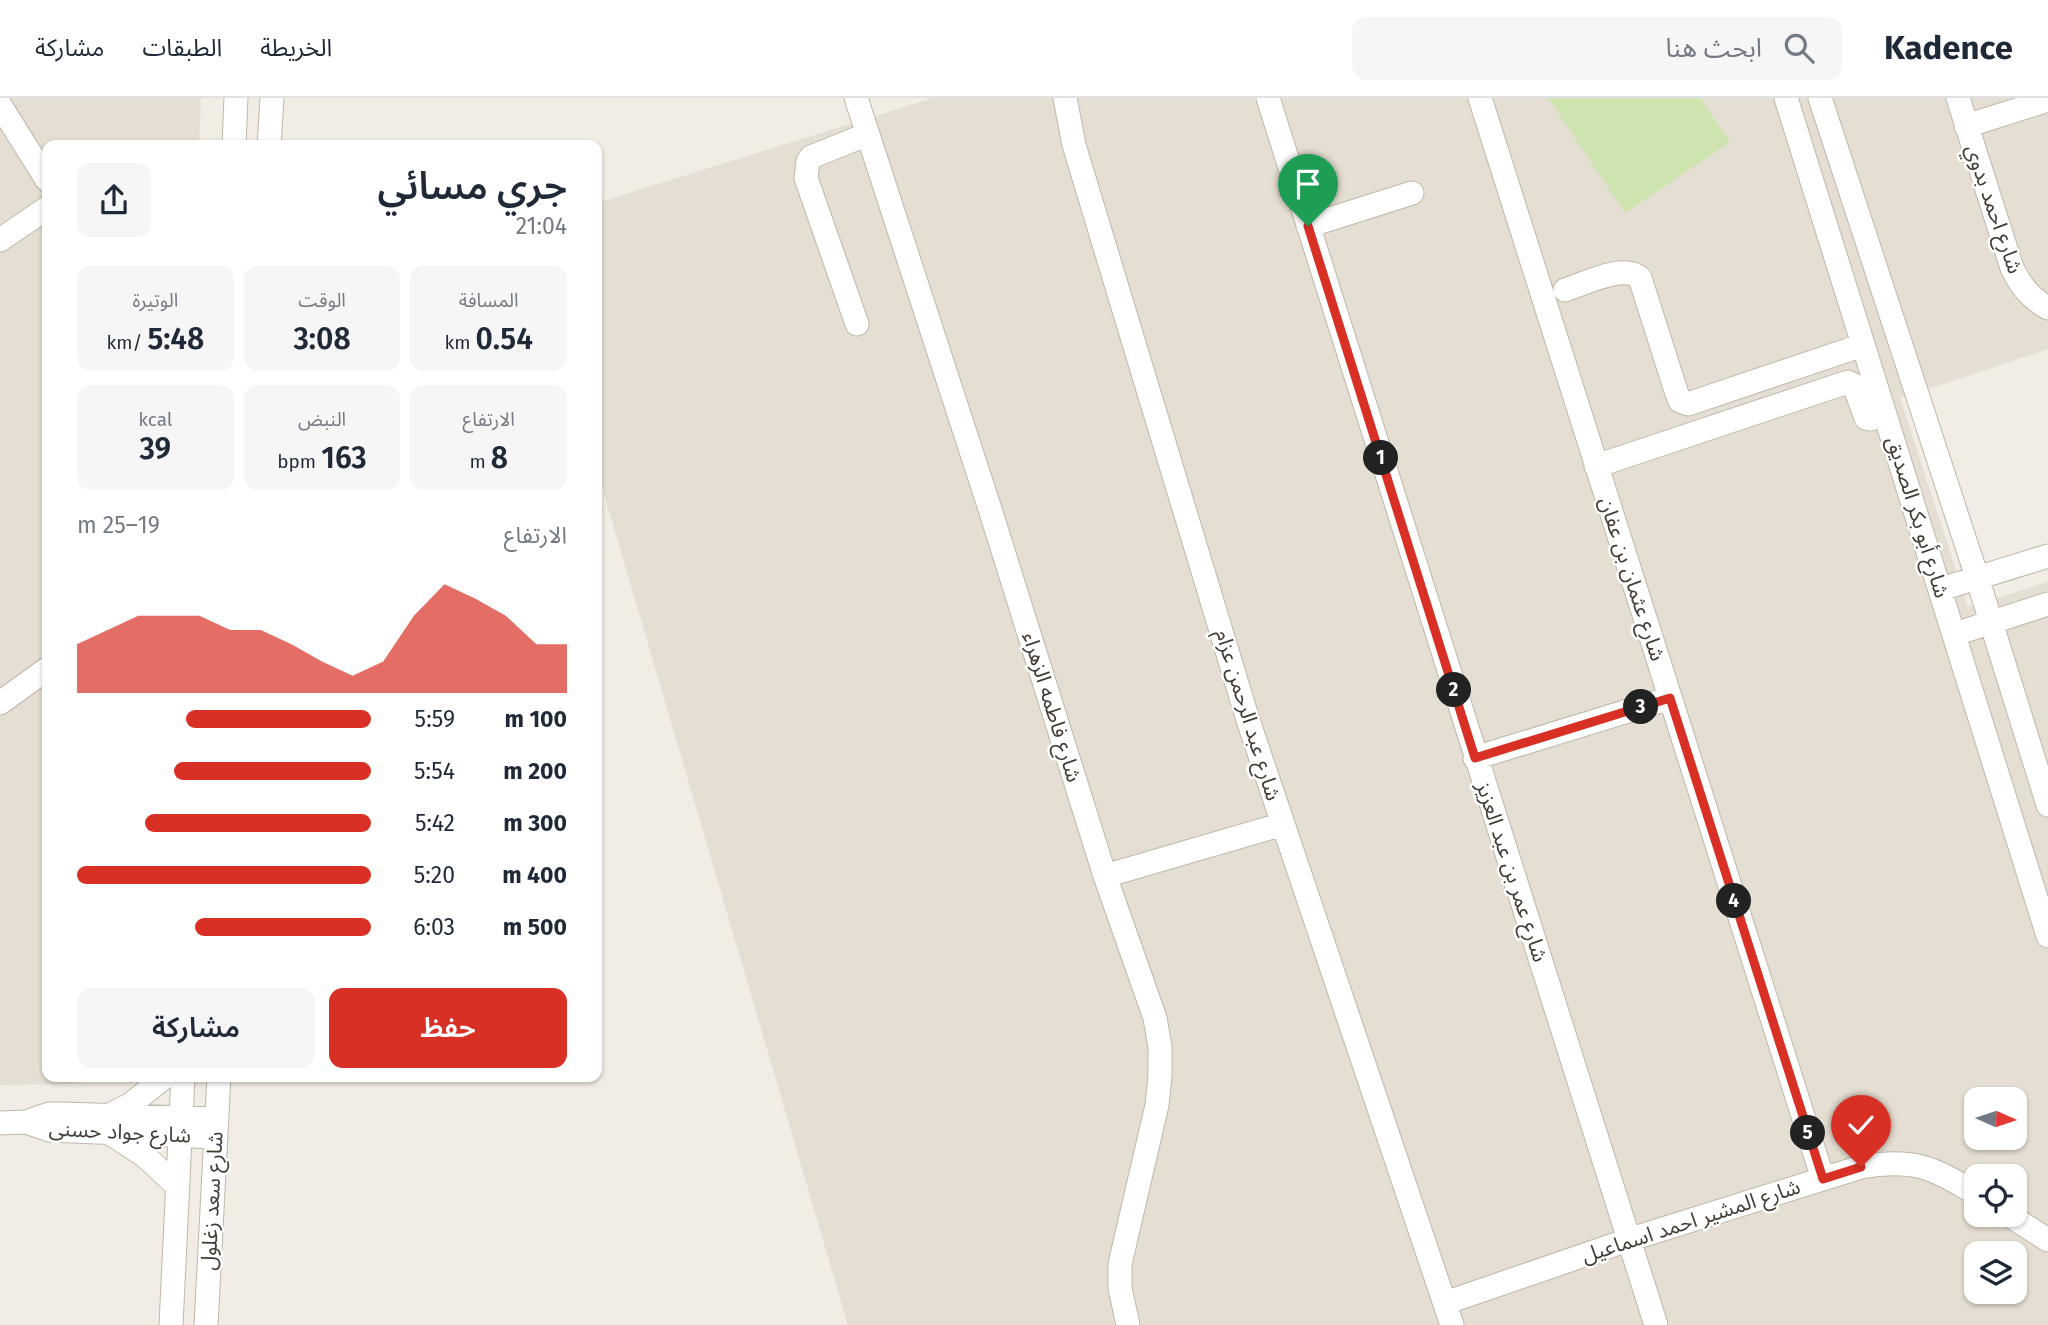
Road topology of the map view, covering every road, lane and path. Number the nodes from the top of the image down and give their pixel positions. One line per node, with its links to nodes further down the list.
1 (236, 98): 14 (street)
2 (272, 98): 15 (street)
3 (856, 98): 13 (street, شارع فاطمه الزهراء)
4 (1065, 98): 38 (street, شارع عبد الرحمن عزام)
5 (1268, 98): 19 (street, شارع عمر بن عبد العزيز)
6 (1480, 98): 26 (street, شارع عثمان بن عفان)
7 (1786, 98): 24 (street, شارع أبو بكر الصديق)
8 (1820, 98): 28 (street, شارع أبو بكر الصديق)
9 (1958, 98): 12 (street, شارع احمد بدوي)
10 (2048, 100): 12 (street)
11 (0, 105): 16 (street)
12 (1966, 126): 22 (street, شارع احمد بدوي)
13 (867, 134): 23 (street); 39 (street, شارع فاطمه الزهراء)
14 (234, 140)
15 (269, 140)
16 (42, 172)
17 (1412, 194): 19 (street)
18 (42, 211): 20 (street)
19 (1308, 226): 36 (street, شارع عمر بن عبد العزيز)
20 (0, 240)
21 (1565, 290): 24 (street)
22 (2048, 308)
23 (857, 324)
24 (1863, 345): 25 (street, شارع أبو بكر الصديق)
25 (1885, 414): 26 (street); 29 (street, شارع أبو بكر الصديق)
26 (1596, 466): 34 (street, شارع عثمان بن عفان)
27 (2048, 556): 28 (street)
28 (1977, 578): 29 (street); 31 (street, شارع أبو بكر الصديق)
29 (1941, 589): 32 (street, شارع أبو بكر الصديق)
30 (2048, 604): 31 (street)
31 (1991, 623): 32 (street); 37 (street, شارع أبو بكر الصديق)
32 (1955, 634): 40 (street, شارع أبو بكر الصديق)
33 (42, 673): 35 (street)
34 (1670, 698): 36 (street); 48 (street, شارع عثمان بن عفان)
35 (0, 703)
36 (1475, 758): 54 (street, شارع عمر بن عبد العزيز)
37 (2048, 805)
38 (1283, 824): 39 (street); 56 (street, شارع عبد الرحمن عزام)
39 (1105, 876): 59 (street, شارع فاطمه الزهراء)
40 (2048, 936)
41 (158, 1082): 45 (street)
42 (183, 1082): 46 (street, شارع سعد زغلول)
43 (219, 1082): 47 (street, شارع سعد زغلول)
44 (0, 1123): 45 (street, شارع جواد حسنى)
45 (109, 1124): 46 (street, شارع جواد حسنى); 49 (street)
46 (181, 1127): 47 (street, شارع جواد حسنى); 49 (street, شارع سعد زغلول)
47 (216, 1128): 58 (street, شارع سعد زغلول)
48 (1823, 1179): 50 (street, شارع المشير احمد اسماعيل); 54 (street, شارع المشير احمد اسماعيل)
49 (178, 1186): 57 (street, شارع سعد زغلول)
50 (1964, 1186)
51 (2027, 1219): 52 (street)
52 (2048, 1220)
53 (2027, 1227): 55 (street)
54 (1628, 1240): 56 (street, شارع المشير احمد اسماعيل); 61 (street, شارع عمر بن عبد العزيز)
55 (2048, 1240)
56 (1445, 1303): 60 (street, شارع عبد الرحمن عزام)
57 (171, 1325)
58 (206, 1325)
59 (1128, 1325)
60 (1452, 1325)
61 (1656, 1325)

